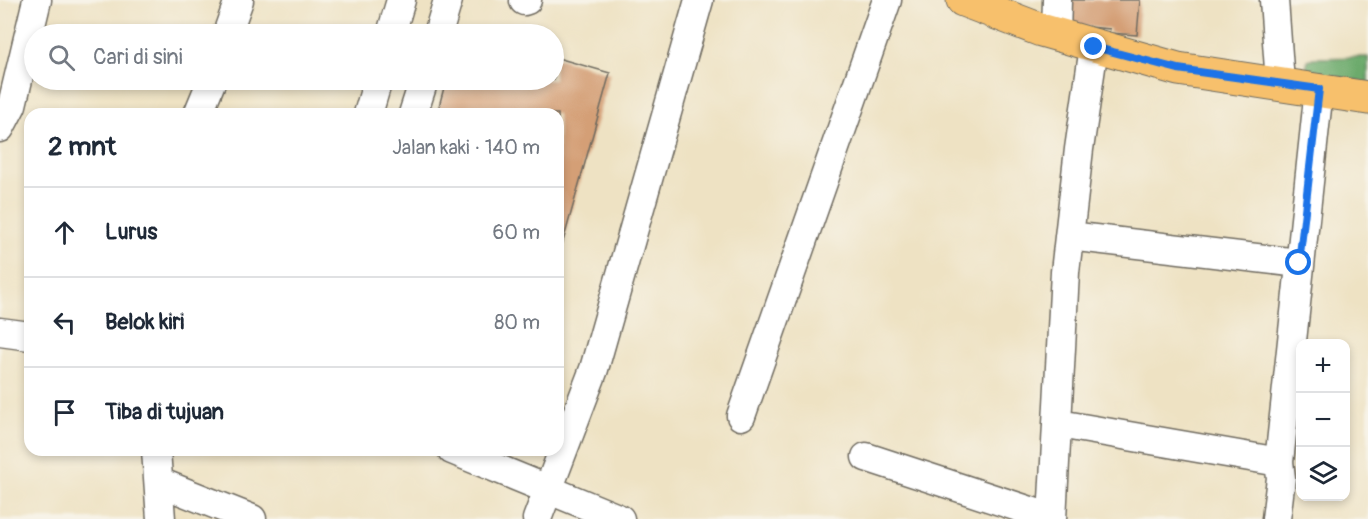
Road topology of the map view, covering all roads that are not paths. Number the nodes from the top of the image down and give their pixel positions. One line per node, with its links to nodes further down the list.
1 (37, 0): 10 (street)
2 (239, 0): 11 (street)
3 (401, 0): 12 (street)
4 (448, 0): 13 (street)
5 (699, 0): 33 (street)
6 (886, 0): 31 (street)
7 (963, 0): 14 (main road)
8 (1057, 0): 14 (street)
9 (1274, 0): 17 (street)
10 (31, 24)
11 (231, 24)
12 (394, 24)
13 (441, 24)
14 (1056, 33): 15 (main road)
15 (1094, 47): 17 (main road); 27 (street)
16 (24, 55): 26 (street)
17 (1280, 83): 18 (main road)
18 (1319, 89): 22 (main road); 28 (street)
19 (208, 90): 23 (street)
20 (375, 90): 24 (street)
21 (421, 90): 25 (street)
22 (1368, 98)
23 (200, 108)
24 (370, 108)
25 (415, 108)
26 (0, 129)
27 (1069, 236): 28 (street); 32 (street)
28 (1299, 263): 38 (street)
29 (0, 332): 30 (street)
30 (24, 335)
31 (741, 416)
32 (1059, 424): 38 (street); 45 (street)
33 (564, 449)
34 (157, 456): 39 (street)
35 (467, 456): 40 (street)
36 (561, 456): 40 (street)
37 (866, 457): 45 (street)
38 (1279, 462): 46 (street)
39 (159, 482): 41 (street); 42 (street)
40 (549, 489): 43 (street); 44 (street)
41 (161, 519)
42 (252, 519)
43 (537, 519)
44 (620, 519)
45 (1052, 519)
46 (1276, 519)

